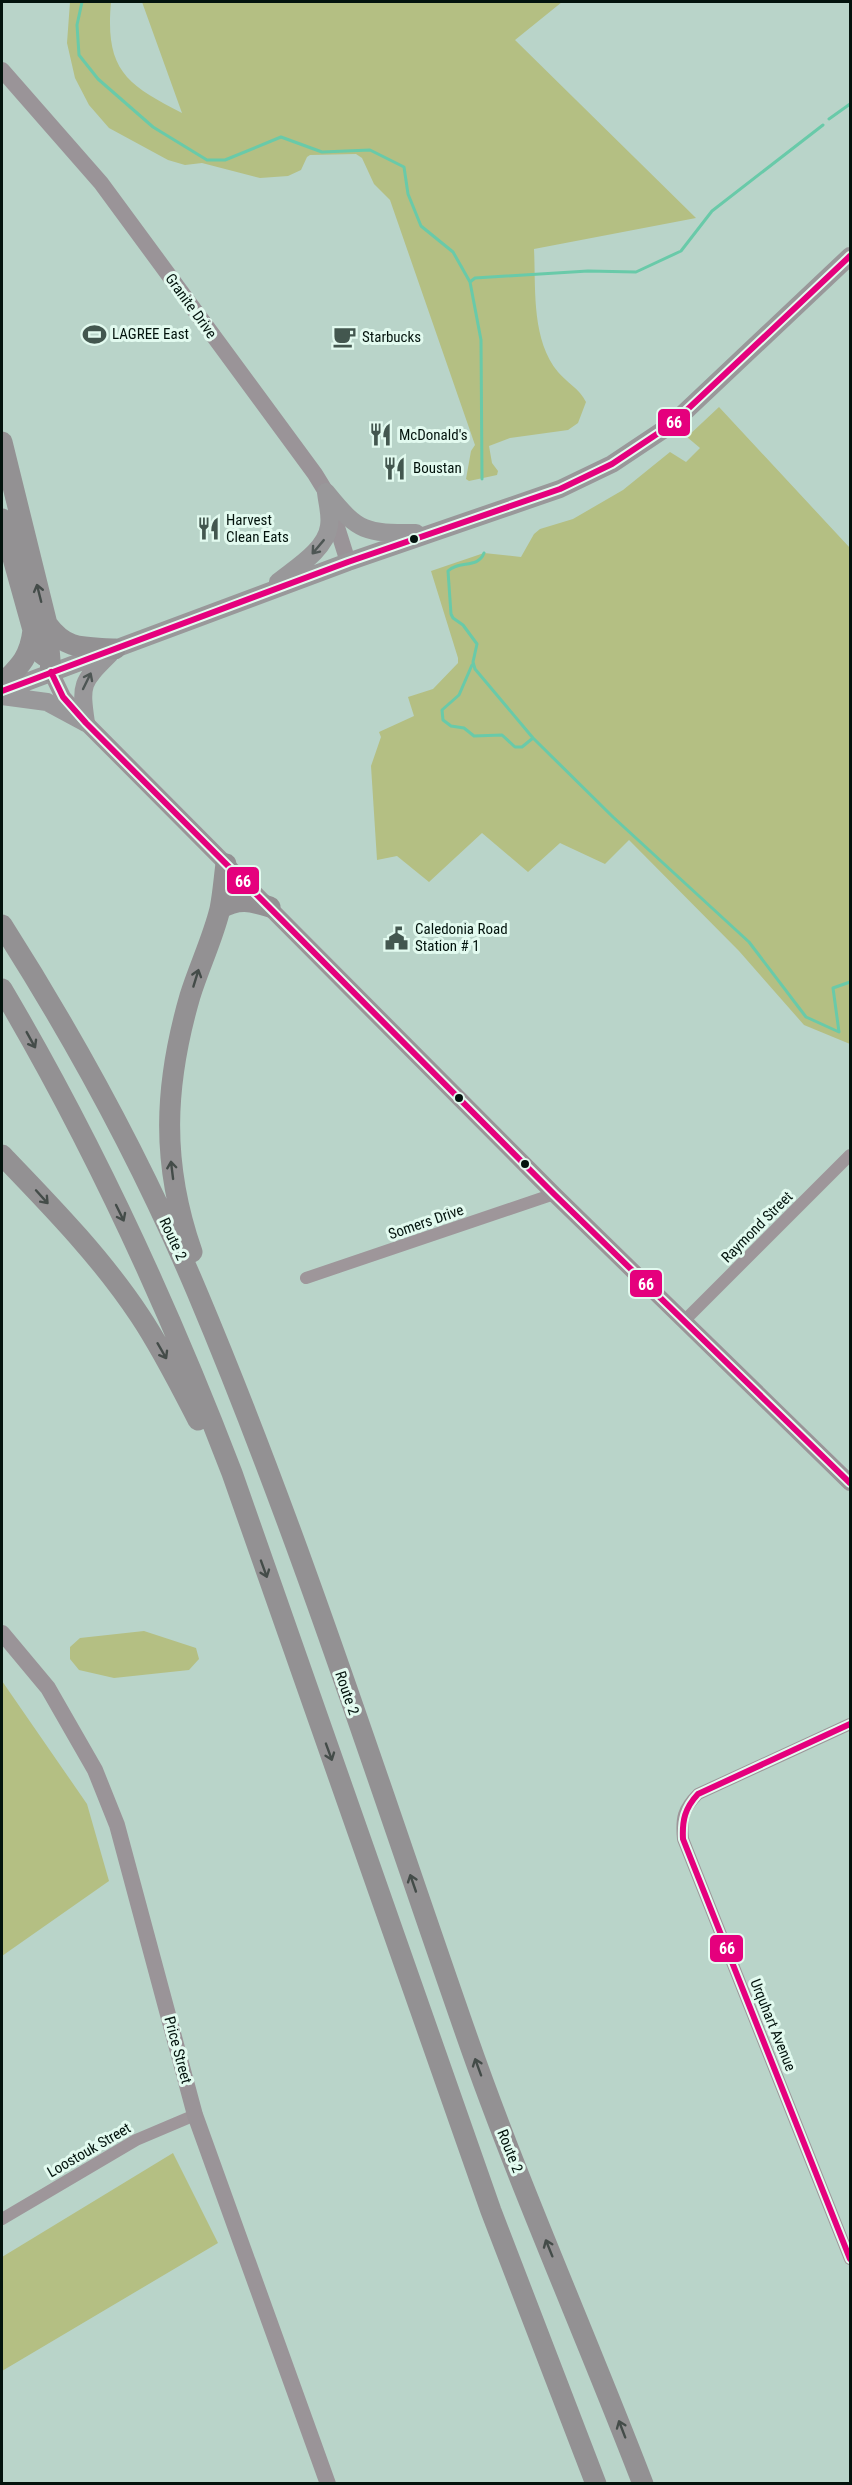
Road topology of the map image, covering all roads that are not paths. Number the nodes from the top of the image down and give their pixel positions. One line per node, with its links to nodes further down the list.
1 (2, 70): 4 (street, Granite Drive)
2 (850, 256): 6 (main road)
3 (2, 442): 9 (highway, one-way to 3)
4 (326, 492): 6 (main road); 7 (street, Granite Drive); 8 (main road, one-way to 8)
5 (2, 519): 9 (highway)
6 (431, 533): 7 (main road)
7 (348, 562): 8 (main road)
8 (265, 593): 10 (main road)
9 (40, 627): 10 (highway); 11 (highway); 12 (highway)
10 (115, 649): 11 (main road); 15 (main road, one-way to 10)
11 (51, 672): 13 (main road); 15 (street)
12 (2, 684)
13 (2, 691)
14 (2, 696): 15 (main road)
15 (86, 723): 16 (street)
16 (226, 864): 17 (street); 18 (highway)
17 (270, 908): 18 (highway); 23 (street)
18 (220, 909): 26 (highway, one-way to 18)
19 (2, 925): 26 (highway, Route 2)
20 (2, 989): 28 (highway, one-way to 28)
21 (2, 1155): 28 (highway, one-way to 28)
22 (850, 1155): 25 (street, Raymond Street)
23 (554, 1194): 24 (street, Somers Drive); 25 (street)
24 (306, 1278)
25 (685, 1320): 27 (street)
26 (227, 1367): 36 (highway, Route 2, one-way to 26)
27 (850, 1483)
28 (252, 1532): 35 (highway, one-way to 35)
29 (2, 1634): 31 (street, Price Street)
30 (850, 1724): 33 (street, Urquhart Avenue)
31 (195, 2115): 32 (street, Loostouk Street); 34 (street, Price Street)
32 (2, 2219)
33 (850, 2259)
34 (328, 2484)
35 (596, 2484)
36 (643, 2484)

